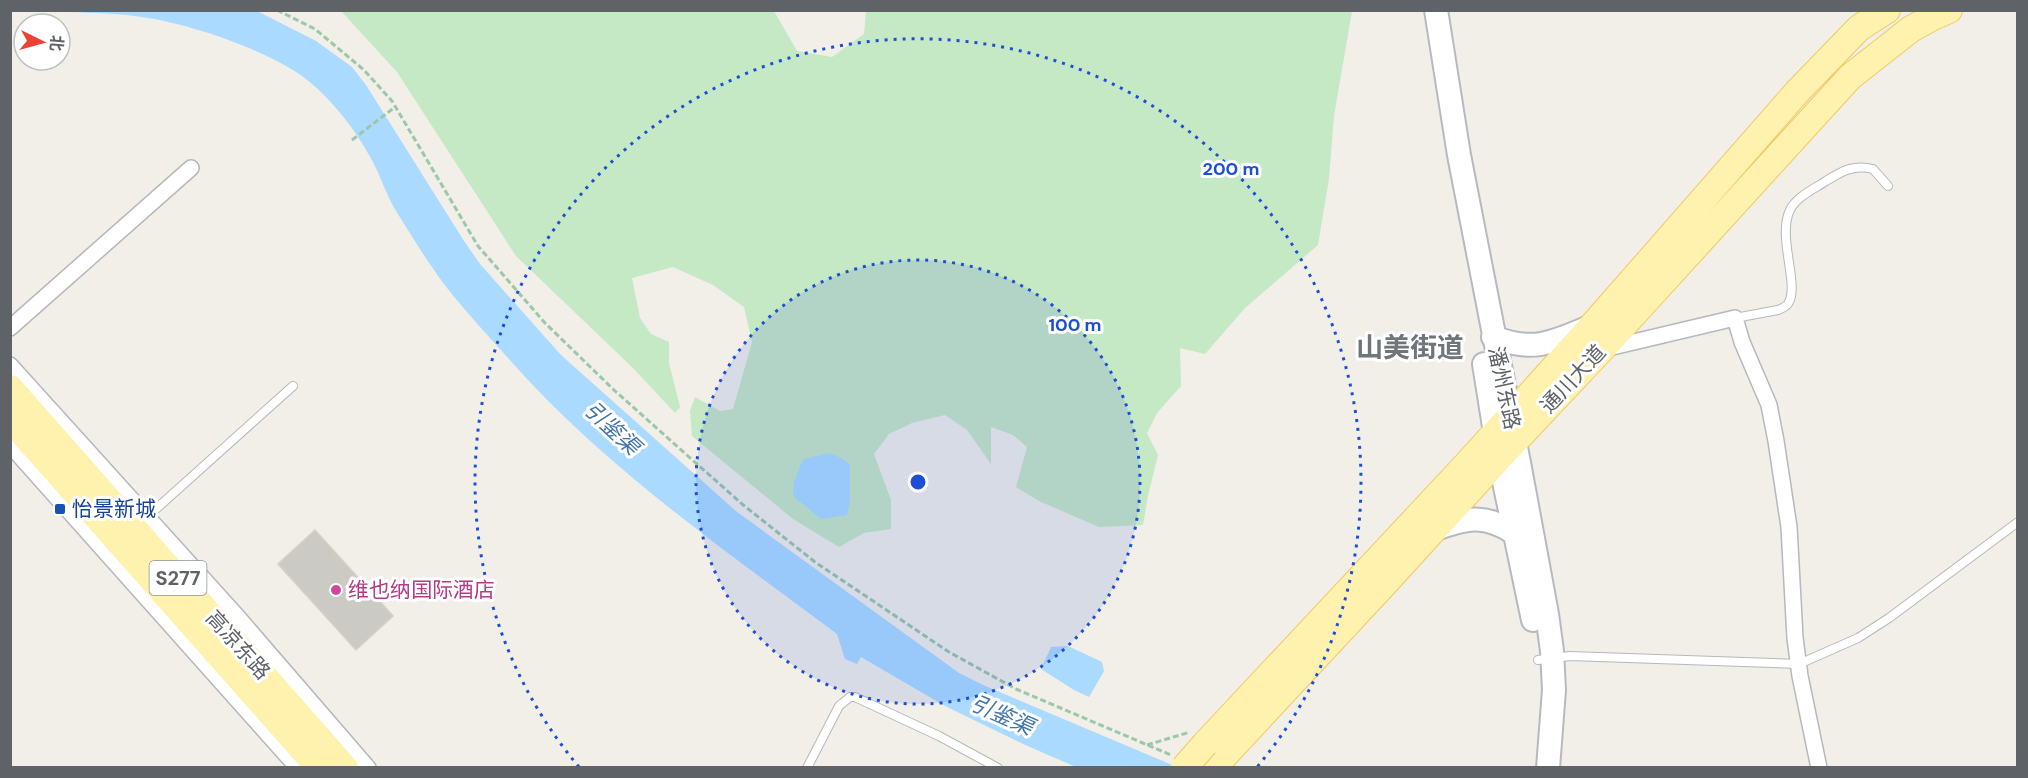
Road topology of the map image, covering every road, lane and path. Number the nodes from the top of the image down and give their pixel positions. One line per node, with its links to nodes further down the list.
1 (277, 10): 6 (path)
2 (1424, 10): 20 (main road, 潘州东路)
3 (1436, 10): 14 (main road, 潘州东路)
4 (1887, 10): 10 (main road, 通川大道)
5 (1949, 10): 10 (main road, 通川大道)
6 (395, 107): 7 (path); 30 (path)
7 (352, 140)
8 (191, 168): 13 (street)
9 (1888, 186): 11 (lane)
10 (1626, 304): 12 (main road, 通川大道); 15 (main road, 通川大道)
11 (1735, 318): 15 (street); 29 (street)
12 (1592, 326): 14 (main road); 20 (main road, 通川大道)
13 (10, 328)
14 (1493, 337): 20 (main road, 潘州东路)
15 (1602, 349): 20 (main road, 通川大道)
16 (10, 365): 24 (street)
17 (293, 386): 24 (lane)
18 (10, 388): 24 (main road, 高凉东路 / S277)
19 (10, 419): 22 (main road, 高凉东路 / S277)
20 (1505, 437): 25 (main road, 通川大道); 26 (main road, 潘州东路); 27 (main road, 潘州东路); 31 (main road, 通川大道)
21 (10, 445): 22 (street)
22 (62, 491): 28 (main road, 高凉东路 / S277)
23 (2018, 522): 29 (lane)
24 (141, 523): 35 (main road, 高凉东路 / S277); 36 (street)
25 (1434, 530): 26 (main road); 31 (main road, 通川大道)
26 (1514, 533): 27 (main road, 潘州东路)
27 (1545, 659): 29 (lane); 39 (main road, 潘州东路); 40 (main road, 潘州东路)
28 (216, 663): 33 (street); 34 (main road, 高凉东路 / S277)
29 (1799, 664): 41 (street)
30 (1147, 745): 31 (path); 32 (path)
31 (1210, 749): 32 (main road, 通川大道, bridge)
32 (1180, 763)
33 (298, 768)
34 (319, 768)
35 (345, 768)
36 (368, 768)
37 (807, 768): 38 (lane)
38 (998, 768)
39 (1533, 768)
40 (1548, 768)
41 (1819, 768)

